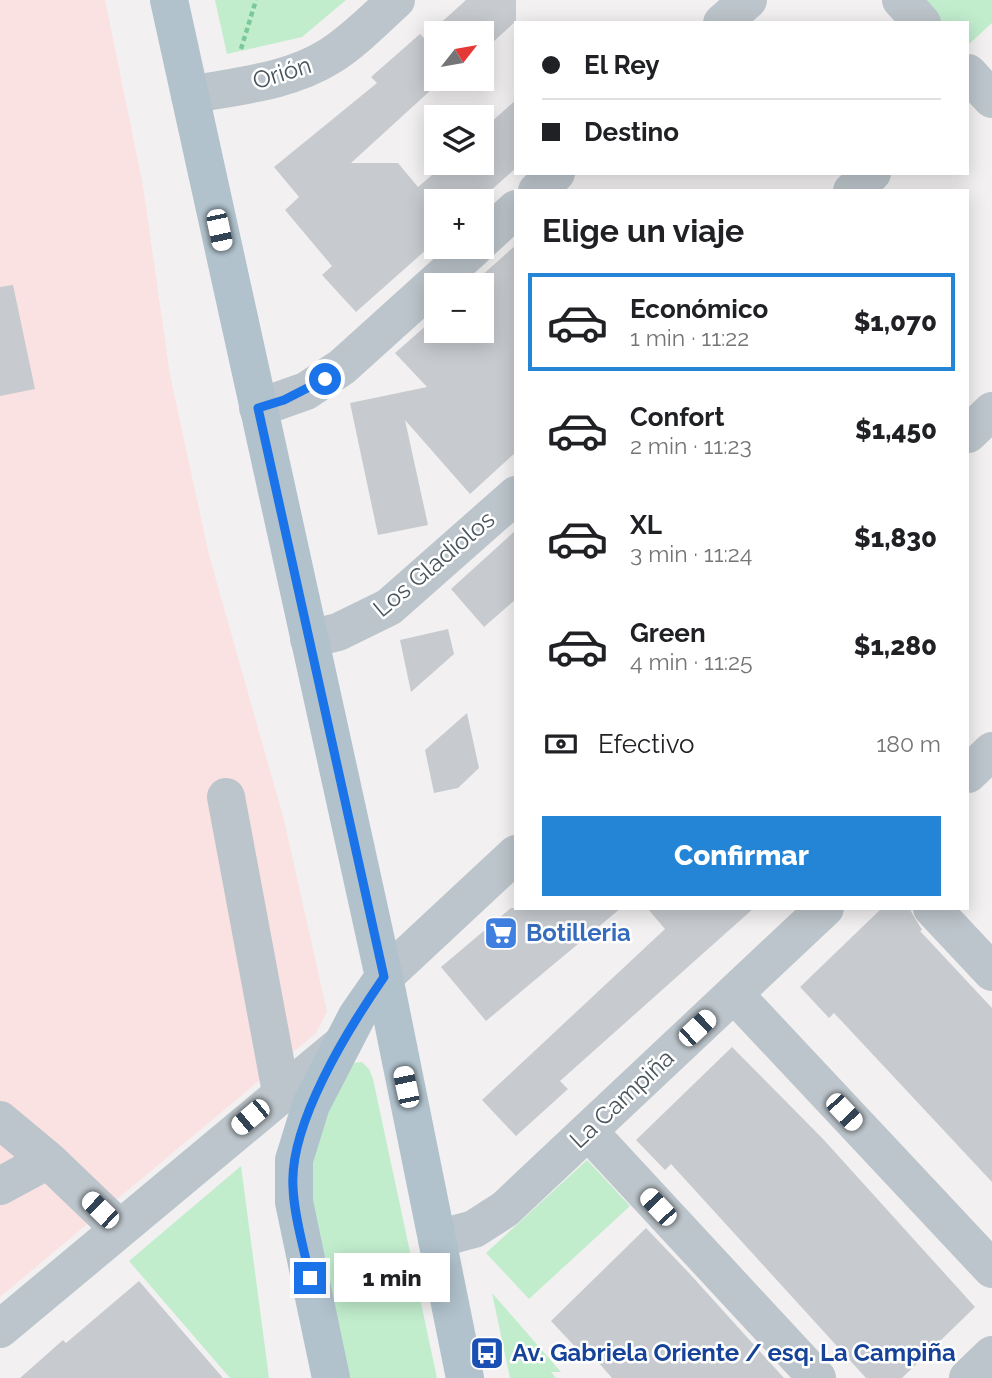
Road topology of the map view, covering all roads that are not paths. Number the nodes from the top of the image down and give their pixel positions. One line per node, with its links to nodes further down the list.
1 (169, 0): 7 (main road)
2 (396, 0): 7 (street, Orión)
3 (748, 0): 5 (street)
4 (901, 0): 6 (street)
5 (724, 21)
6 (920, 21)
7 (190, 95): 15 (main road)
8 (554, 175): 10 (street)
9 (870, 175): 11 (street)
10 (539, 189)
11 (854, 189)
12 (514, 211): 13 (street)
13 (494, 229)
14 (462, 259): 15 (street)
15 (258, 408): 19 (main road)
16 (992, 411): 17 (street)
17 (969, 433)
18 (514, 497): 19 (street, Los Gladiolos)
19 (309, 639): 27 (main road)
20 (992, 751): 21 (street)
21 (969, 773)
22 (226, 797): 30 (street)
23 (514, 856): 27 (street)
24 (823, 910): 28 (street, La Campiña)
25 (934, 910): 26 (street)
26 (992, 972)
27 (384, 977): 29 (main road); 31 (main road)
28 (734, 994): 34 (street, La Campiña); 40 (street)
29 (343, 1043): 30 (street); 31 (main road); 35 (main road)
30 (281, 1092): 32 (street)
31 (411, 1110): 39 (main road)
32 (250, 1117): 35 (street); 38 (street)
33 (0, 1121): 36 (street)
34 (588, 1131): 39 (street, La Campiña); 45 (street)
35 (297, 1147): 43 (main road)
36 (48, 1160): 37 (street); 38 (street)
37 (0, 1186)
38 (119, 1228): 41 (street)
39 (437, 1239): 44 (main road)
40 (992, 1269)
41 (0, 1329)
42 (992, 1355): 46 (street)
43 (331, 1378)
44 (465, 1378)
45 (817, 1378)
46 (968, 1378)

